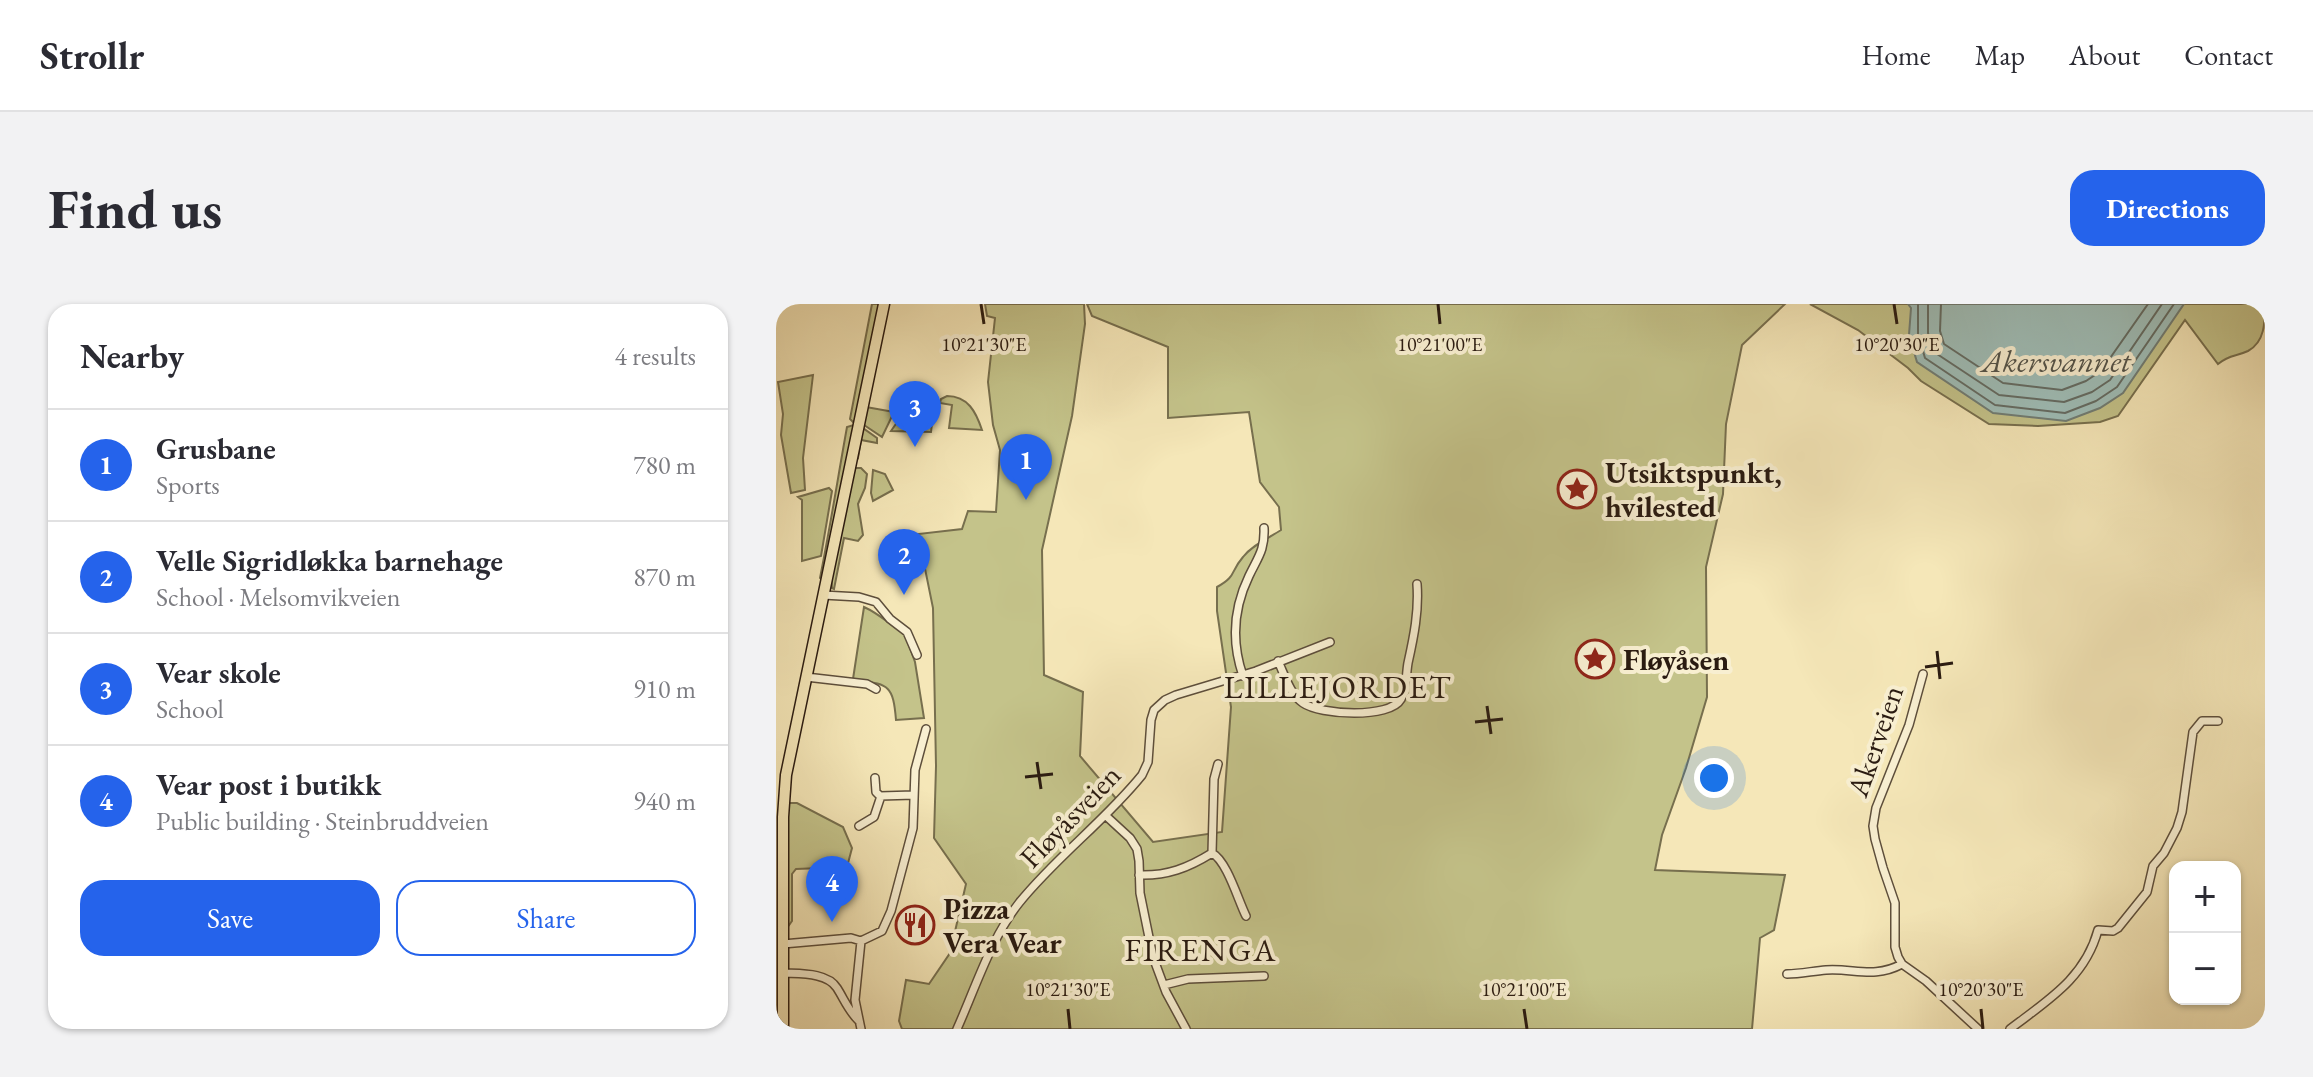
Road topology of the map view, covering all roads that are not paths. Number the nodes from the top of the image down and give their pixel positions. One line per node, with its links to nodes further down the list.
1 (884, 304): 4 (main road)
2 (1264, 528): 9 (street)
3 (1417, 584): 7 (street)
4 (823, 595): 6 (street); 10 (main road)
5 (1330, 642): 7 (street)
6 (917, 655)
7 (1278, 661): 9 (street)
8 (1923, 674): 26 (street, Akerveien)
9 (1243, 676): 18 (street, Fløyåsveien)
10 (806, 677): 11 (street); 22 (main road)
11 (876, 689)
12 (2218, 721): 36 (street)
13 (926, 729): 16 (street)
14 (1218, 764): 20 (street)
15 (875, 778): 17 (street)
16 (914, 795): 17 (street); 24 (street)
17 (881, 796): 19 (street)
18 (1105, 815): 21 (street); 33 (street, Fløyåsveien)
19 (859, 826)
20 (1212, 853): 21 (street); 23 (street)
21 (1139, 875): 30 (street)
22 (779, 880): 25 (main road)
23 (1246, 916)
24 (861, 941): 25 (street); 31 (street)
25 (783, 944): 27 (main road)
26 (1902, 964): 28 (street); 35 (street)
27 (783, 973): 31 (street); 32 (main road)
28 (1787, 974)
29 (1264, 976): 30 (street)
30 (1164, 985): 34 (street)
31 (860, 1026)
32 (783, 1029)
33 (957, 1029)
34 (1186, 1029)
35 (1978, 1029)
36 (2010, 1029)

